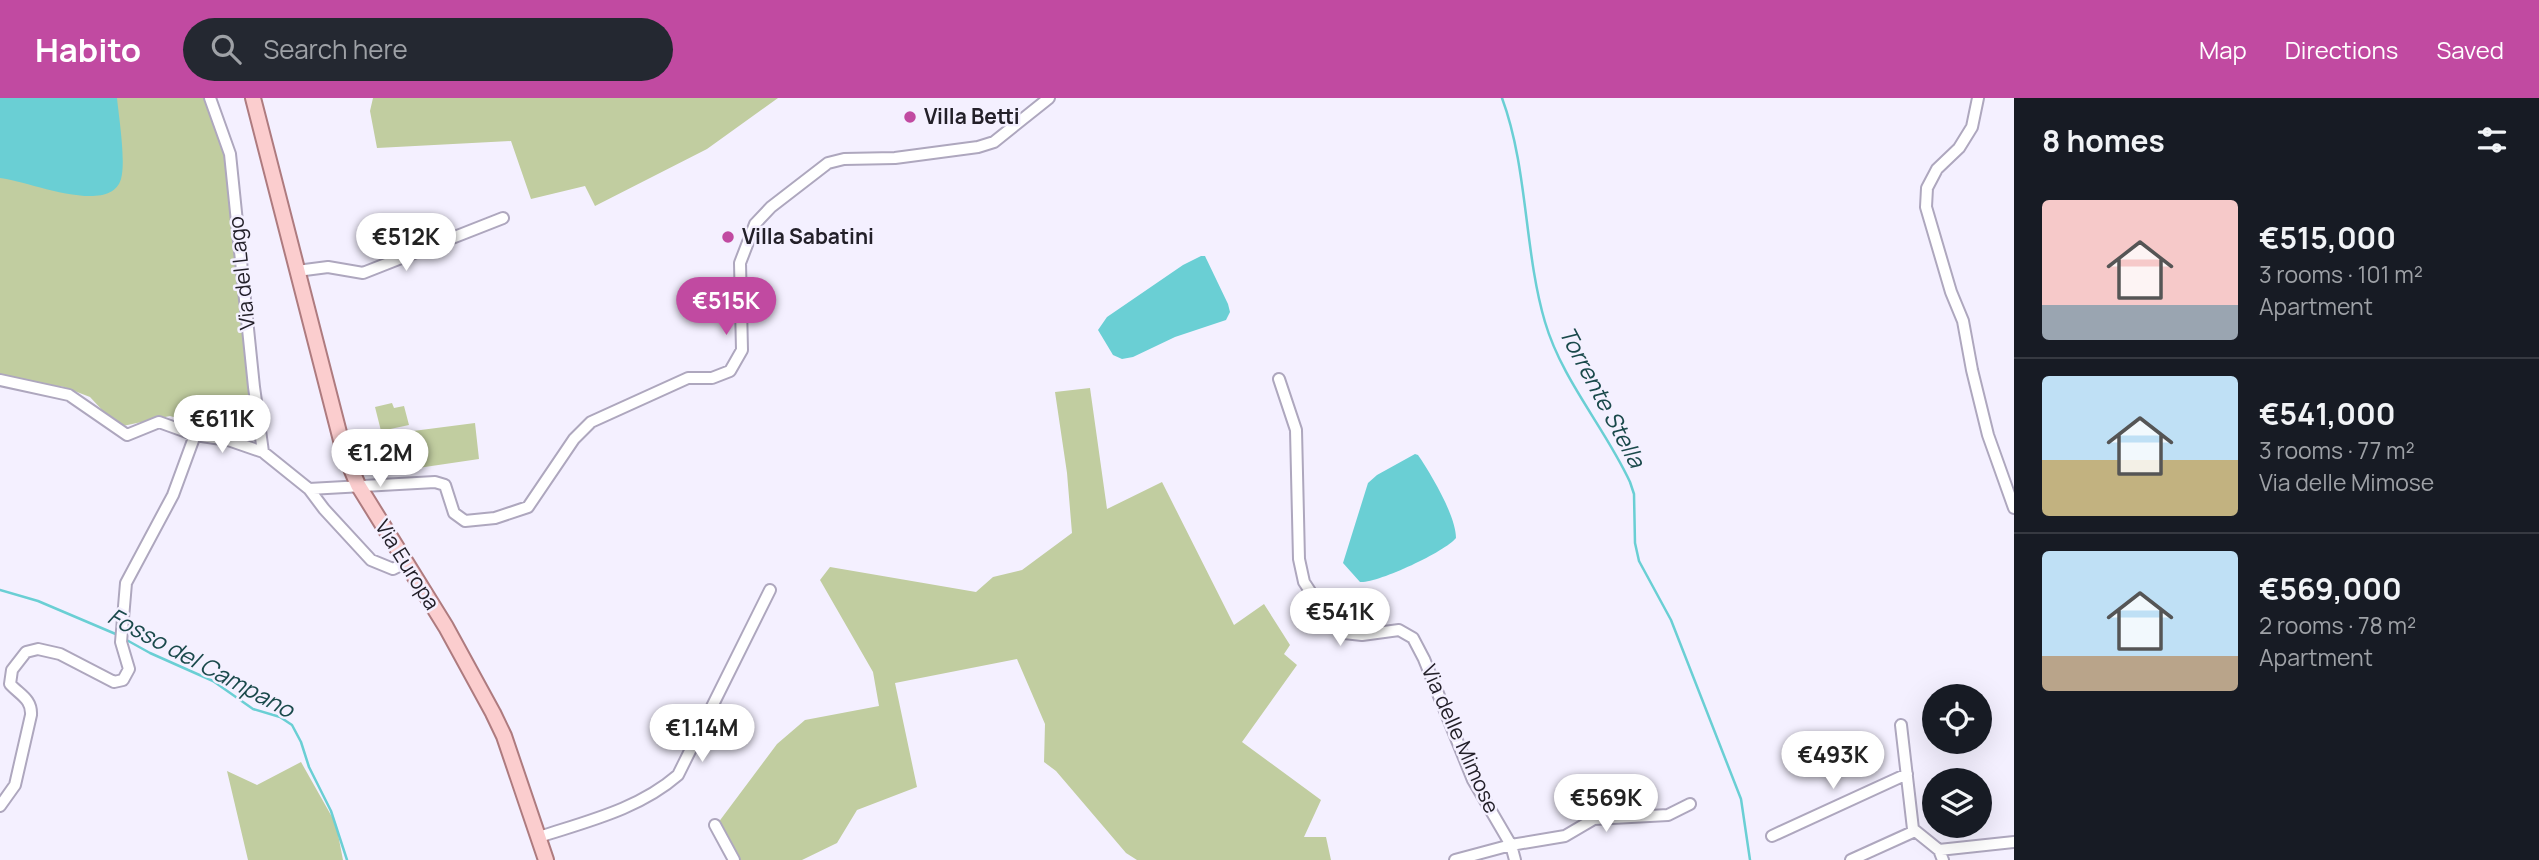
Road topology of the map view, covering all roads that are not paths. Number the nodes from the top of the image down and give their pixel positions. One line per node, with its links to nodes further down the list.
1 (210, 98): 10 (street, Via del Lago)
2 (253, 98): 6 (main road, Via Europa)
3 (1049, 98): 11 (street)
4 (1978, 98): 13 (street)
5 (503, 218): 6 (street)
6 (297, 271): 11 (main road, Via Europa)
7 (1279, 379): 25 (street, Via delle Mimose)
8 (0, 380): 9 (street)
9 (195, 435): 10 (street); 19 (street)
10 (263, 452): 12 (street)
11 (358, 485): 12 (street); 14 (main road, Via Europa)
12 (309, 489): 14 (street)
13 (2014, 509)
14 (407, 562): 23 (main road, Via Europa)
15 (770, 590): 23 (street)
16 (1902, 726): 17 (street)
17 (1907, 774): 21 (street); 22 (street)
18 (1690, 804): 25 (street)
19 (0, 806)
20 (715, 825): 28 (street)
21 (1915, 831): 26 (street); 31 (street)
22 (1772, 836)
23 (539, 837): 27 (main road, Via Europa)
24 (2014, 842): 26 (street)
25 (1511, 845): 29 (street); 30 (street)
26 (1941, 855)
27 (546, 860)
28 (734, 860)
29 (1455, 860)
30 (1515, 860)
31 (1851, 860)

